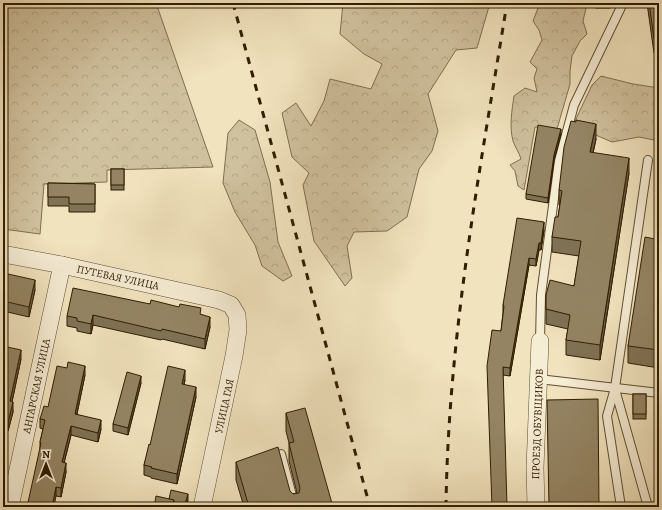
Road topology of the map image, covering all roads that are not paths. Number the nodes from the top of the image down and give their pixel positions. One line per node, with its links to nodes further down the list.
1 (624, 3): 6 (lane)
2 (648, 160): 8 (lane)
3 (3, 254): 4 (street, ПУТЕВАЯ УЛИЦА)
4 (62, 265): 5 (street, ПУТЕВАЯ УЛИЦА); 11 (street, АНГАРСКАЯ УЛИЦА)
5 (231, 305): 12 (street, УЛИЦА ГАЯ)
6 (540, 341): 7 (street, ПРОЕЗД ОБУВЩИКОВ)
7 (539, 379): 8 (lane); 14 (street, ПРОЕЗД ОБУВЩИКОВ)
8 (615, 388): 9 (lane); 15 (lane); 16 (lane)
9 (659, 393)
10 (280, 454): 13 (lane)
11 (10, 507)
12 (202, 507)
13 (295, 507)
14 (536, 507)
15 (621, 507)
16 (648, 507)

